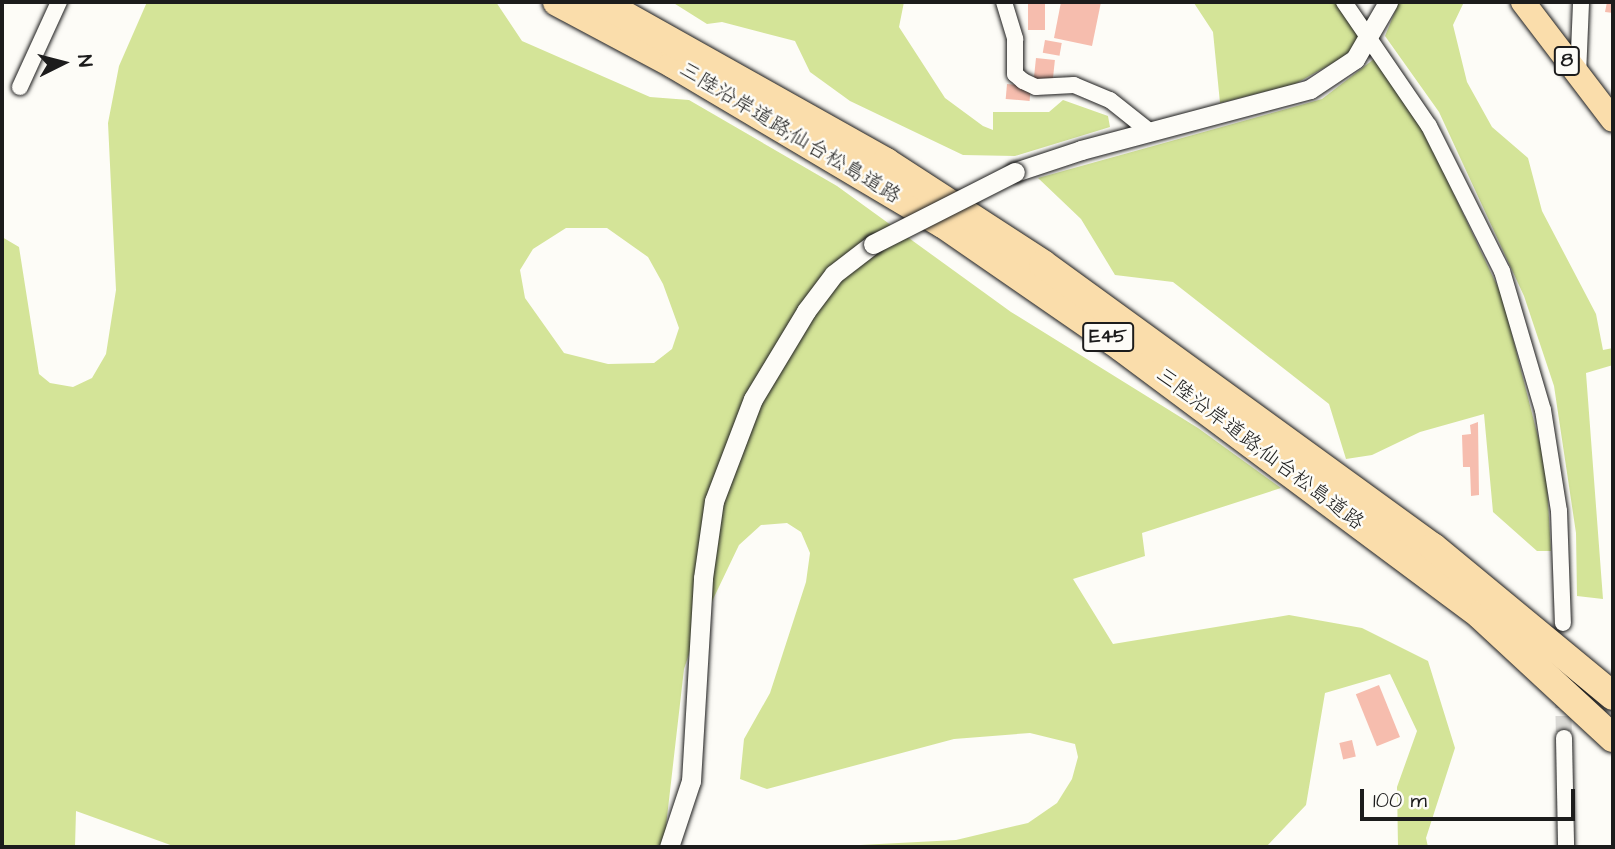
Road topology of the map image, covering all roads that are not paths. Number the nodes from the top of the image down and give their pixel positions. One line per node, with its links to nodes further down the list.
1 (59, 2): 11 (street)
2 (556, 2): 16 (highway, 三陸沿岸道路;仙台松島道路 / E45)
3 (601, 2): 15 (highway, 三陸沿岸道路;仙台松島道路 / E45)
4 (1004, 2): 13 (street)
5 (1344, 2): 9 (street)
6 (1388, 2): 9 (street)
7 (1523, 2): 10 (main road, 8)
8 (1581, 2): 10 (street)
9 (1370, 37): 13 (street); 14 (street)
10 (1578, 75): 12 (main road, 8)
11 (20, 87)
12 (1613, 120)
13 (1149, 131): 20 (street, bridge)
14 (1563, 623)
15 (1613, 696)
16 (1584, 711): 18 (highway, 三陸沿岸道路;仙台松島道路 / E45); 19 (highway)
17 (1564, 738): 21 (street)
18 (1613, 738)
19 (1613, 748)
20 (669, 847)
21 (1566, 847)

